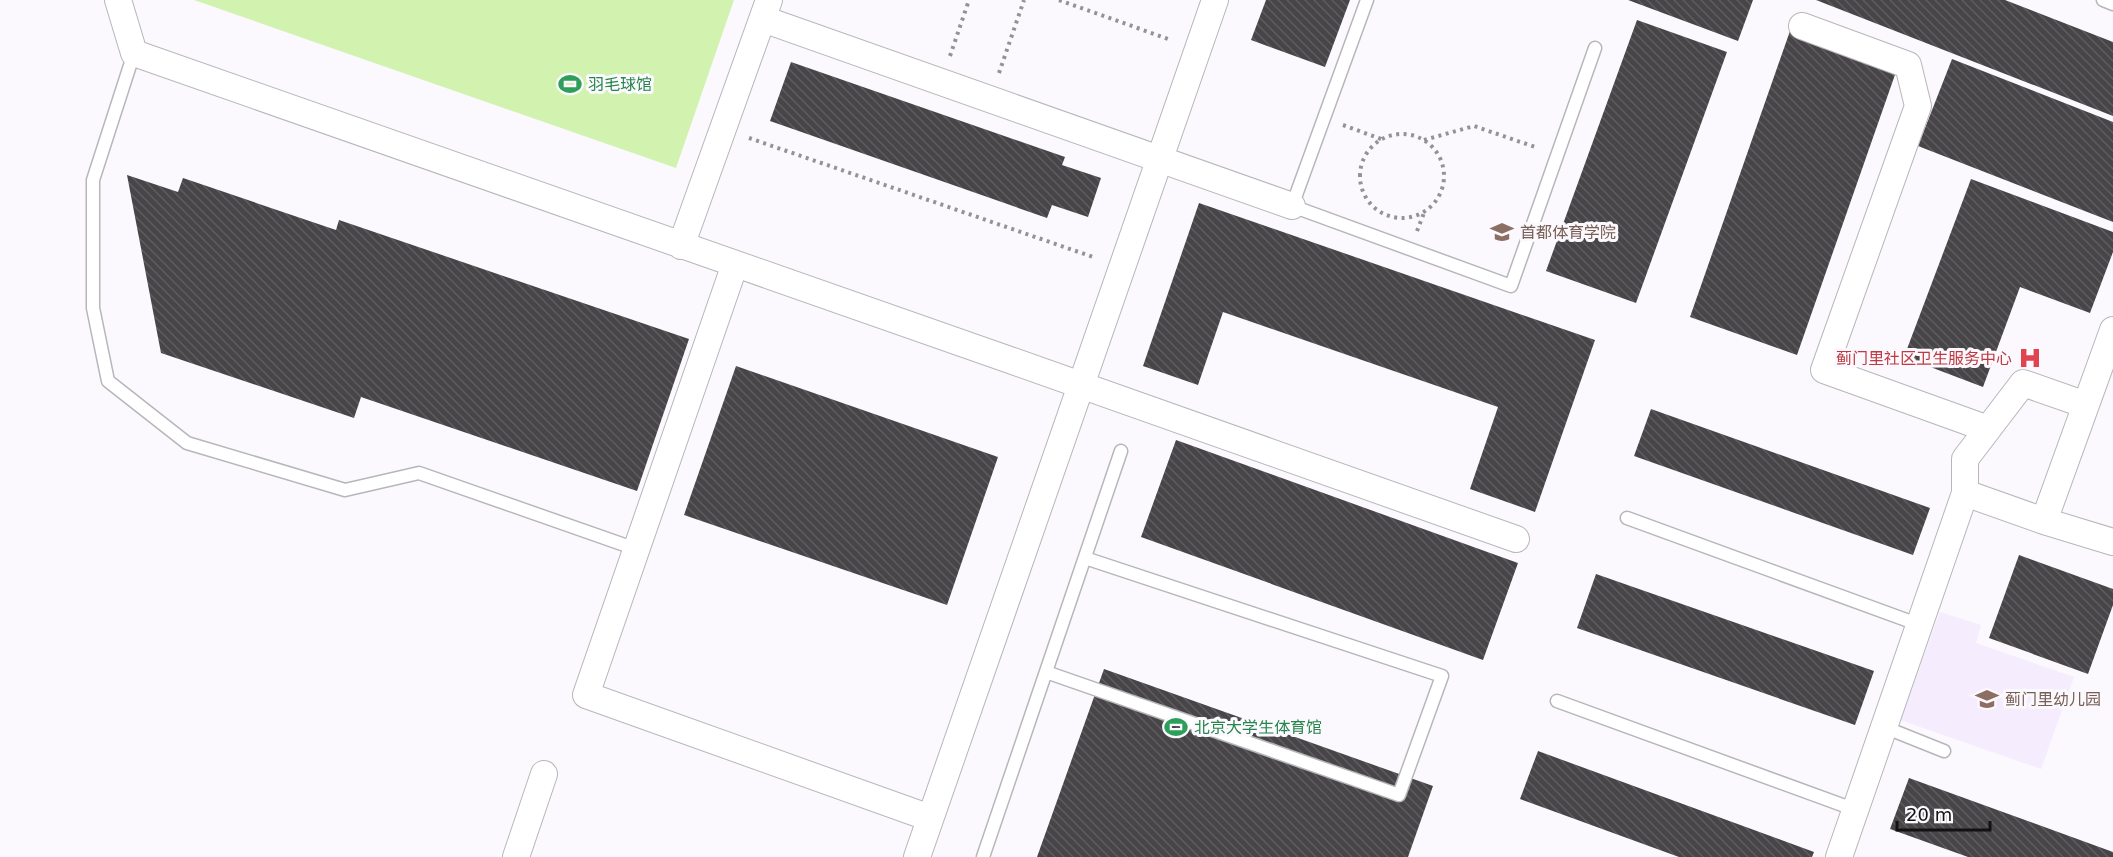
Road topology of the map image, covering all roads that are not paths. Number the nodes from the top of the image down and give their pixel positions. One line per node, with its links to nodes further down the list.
1 (118, 0): 9 (street)
2 (1215, 0): 10 (street)
3 (1367, 0): 11 (lane)
4 (2103, 0): 5 (lane)
5 (2113, 4)
6 (766, 9): 10 (street); 12 (street)
7 (1802, 26): 17 (street)
8 (1595, 48): 11 (lane)
9 (134, 53): 12 (street); 24 (lane)
10 (1160, 158): 11 (street); 15 (street)
11 (1293, 206)
12 (681, 246): 13 (street)
13 (735, 264): 15 (street); 24 (street)
14 (2112, 334): 16 (street)
15 (1081, 383): 22 (street); 33 (street)
16 (2086, 405): 17 (street); 21 (street)
17 (1988, 429): 19 (street)
18 (1121, 451): 25 (lane)
19 (1965, 493): 21 (street); 26 (street)
20 (1627, 518): 26 (lane)
21 (2044, 521): 23 (street)
22 (1516, 539)
23 (2113, 542)
24 (636, 549): 33 (street)
25 (1085, 558): 27 (lane); 27 (lane)
26 (1920, 625): 29 (street)
27 (1046, 672): 36 (lane)
28 (1557, 701): 32 (lane)
29 (1884, 727): 30 (lane); 32 (street)
30 (1944, 751)
31 (544, 774): 34 (street)
32 (1856, 810): 37 (street)
33 (930, 818): 35 (street)
34 (516, 857)
35 (917, 857)
36 (983, 857)
37 (1839, 857)

